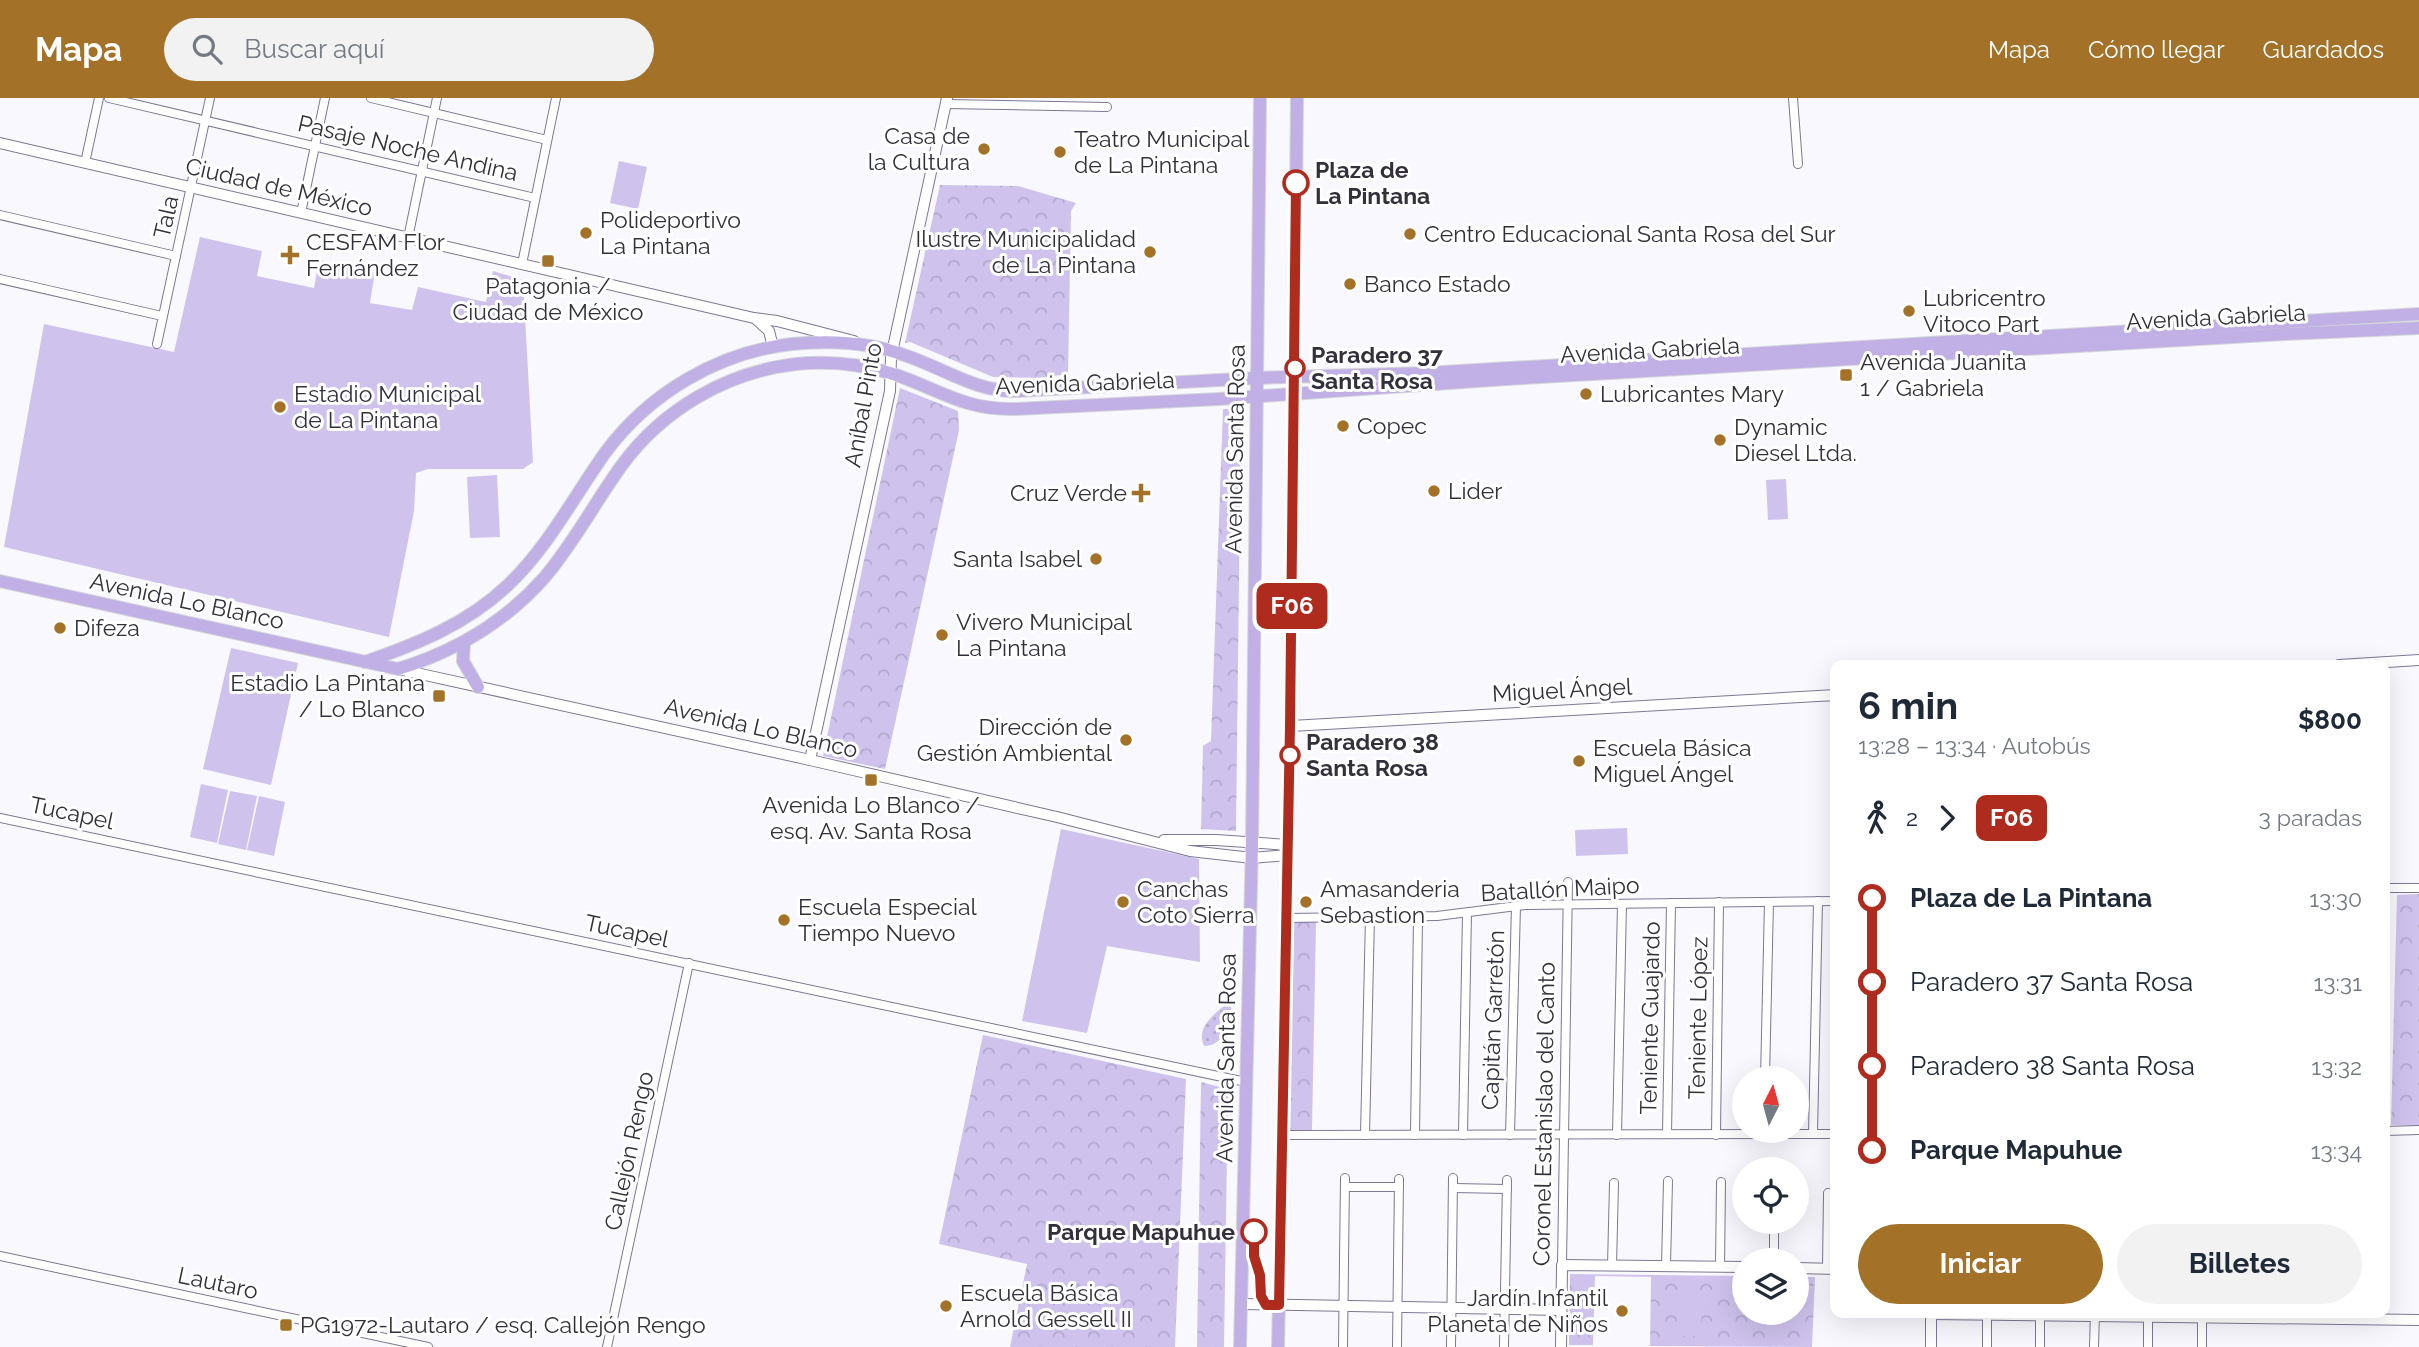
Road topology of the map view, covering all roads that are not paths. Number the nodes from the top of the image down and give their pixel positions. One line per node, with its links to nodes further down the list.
1 (99, 98): 19 (street)
2 (109, 98): 15 (street, Pasaje Noche Andina)
3 (210, 98): 15 (street, Tala)
4 (325, 98): 18 (street)
5 (371, 98): 14 (street)
6 (437, 98): 14 (street)
7 (556, 98): 16 (street)
8 (1260, 98): 40 (main road, Avenida Santa Rosa)
9 (1297, 98): 41 (main road)
10 (1793, 98): 20 (street)
11 (946, 101): 12 (street); 37 (street, Aníbal Pinto)
12 (1095, 102): 13 (street)
13 (1107, 107)
14 (434, 113): 16 (street); 21 (street)
15 (205, 121): 18 (street, Pasaje Noche Andina); 22 (street, Tala)
16 (547, 140): 23 (street)
17 (0, 143): 19 (street, Ciudad de México)
18 (315, 146): 21 (street, Pasaje Noche Andina); 24 (street)
19 (85, 163): 22 (street, Ciudad de México)
20 (1798, 164)
21 (422, 171): 23 (street, Pasaje Noche Andina); 26 (street)
22 (192, 188): 24 (street, Ciudad de México); 27 (street, Tala)
23 (535, 198): 28 (street)
24 (301, 213): 26 (street, Ciudad de México)
25 (0, 215): 27 (street)
26 (408, 238): 28 (street, Ciudad de México)
27 (176, 256): 31 (street, Tala)
28 (522, 264): 32 (street, Ciudad de México)
29 (0, 279): 31 (street)
30 (2419, 314): 41 (main road, Avenida Gabriela)
31 (162, 316): 34 (street, Tala)
32 (754, 318): 35 (street, Ciudad de México); 36 (street)
33 (2419, 328): 42 (main road, Avenida Gabriela)
34 (157, 344)
35 (863, 345): 36 (main road, Avenida Gabriela); 37 (main road, Avenida Gabriela)
36 (773, 347): 38 (main road); 44 (main road, Avenida Gabriela)
37 (892, 351): 39 (street, Aníbal Pinto); 40 (main road, Avenida Gabriela)
38 (785, 366): 39 (main road, Avenida Gabriela); 45 (main road, Avenida Gabriela)
39 (890, 373): 43 (main road, Avenida Gabriela); 55 (street, Aníbal Pinto)
40 (1257, 378): 41 (main road, Avenida Gabriela); 43 (main road, Avenida Santa Rosa)
41 (1295, 378): 42 (main road)
42 (1295, 394): 43 (main road, Avenida Gabriela); 54 (main road)
43 (1257, 396): 59 (main road, Avenida Santa Rosa)
44 (575, 499): 45 (main road); 49 (main road, Avenida Gabriela)
45 (592, 511): 47 (main road, Avenida Gabriela)
46 (0, 581): 49 (main road, Avenida Lo Blanco)
47 (464, 642): 51 (main road, Avenida Gabriela); 52 (main road)
48 (2419, 660): 50 (street)
49 (365, 662): 51 (main road, Avenida Lo Blanco)
50 (2390, 662)
51 (398, 669): 52 (street, Avenida Lo Blanco)
52 (478, 687): 55 (street, Avenida Lo Blanco)
53 (1830, 695): 54 (street, Miguel Ángel)
54 (1290, 726): 60 (main road)
55 (810, 760): 57 (street, Avenida Lo Blanco)
56 (0, 818): 78 (street, Tucapel)
57 (1147, 839): 58 (street, Avenida Lo Blanco); 61 (street, Avenida Lo Blanco)
58 (1208, 840): 59 (street, Avenida Lo Blanco); 61 (street)
59 (1252, 843): 60 (street, Avenida Lo Blanco); 62 (main road, Avenida Santa Rosa)
60 (1288, 850): 62 (street, Avenida Lo Blanco); 77 (main road)
61 (1207, 854): 62 (street, Avenida Lo Blanco)
62 (1252, 858): 80 (main road, Avenida Santa Rosa)
63 (1568, 882): 72 (street, Coronel Estanislao del Canto)
64 (2390, 888): 65 (street)
65 (2419, 888)
66 (1818, 901): 67 (street, Batallón Maipo); 69 (street, Batallón Maipo); 85 (street)
67 (1830, 901)
68 (1719, 902): 69 (street, Batallón Maipo); 70 (street, Batallón Maipo); 95 (street, Teniente López)
69 (1769, 902): 79 (street)
70 (1671, 903): 71 (street, Batallón Maipo); 94 (street, Teniente Guajardo)
71 (1622, 904): 72 (street, Batallón Maipo); 93 (street)
72 (1568, 905): 73 (street, Batallón Maipo); 92 (street, Coronel Estanislao del Canto)
73 (1516, 906): 74 (street, Batallón Maipo); 91 (street, Capitán Garretón)
74 (1466, 913): 76 (street, Batallón Maipo); 90 (street)
75 (1370, 917): 76 (street, Batallón Maipo); 77 (street, Batallón Maipo); 88 (street)
76 (1418, 917): 89 (street)
77 (1287, 918): 87 (main road)
78 (689, 963): 80 (street, Tucapel); 127 (street, Callejón Rengo)
79 (1765, 1066)
80 (1246, 1082): 111 (main road, Avenida Santa Rosa)
81 (2419, 1130): 82 (street)
82 (2390, 1131)
83 (1732, 1134): 95 (street)
84 (1810, 1134): 85 (street)
85 (1813, 1134): 86 (street)
86 (1830, 1134)
87 (1281, 1135): 88 (street); 112 (main road)
88 (1365, 1135): 89 (street)
89 (1415, 1135): 90 (street)
90 (1463, 1135): 91 (street)
91 (1510, 1135): 92 (street)
92 (1564, 1135): 93 (street); 104 (street, Coronel Estanislao del Canto)
93 (1618, 1135): 94 (street)
94 (1667, 1135): 95 (street)
95 (1716, 1135)
96 (1453, 1178): 100 (street)
97 (1668, 1181): 106 (street)
98 (1721, 1182): 107 (street)
99 (1614, 1183): 105 (street)
100 (1453, 1188): 115 (street); 116 (street)
101 (1828, 1193): 102 (street)
102 (1830, 1243)
103 (0, 1256): 126 (street, Lautaro)
104 (1562, 1265): 105 (street); 117 (street, Coronel Estanislao del Canto)
105 (1612, 1266): 106 (street)
106 (1666, 1266): 107 (street)
107 (1720, 1267): 108 (street)
108 (1732, 1267)
109 (1809, 1268): 110 (street)
110 (1830, 1268)
111 (1241, 1304): 112 (street); 128 (main road, Avenida Santa Rosa)
112 (1272, 1305): 113 (street); 129 (main road)
113 (1343, 1306): 114 (street); 114 (street); 130 (street)
114 (1398, 1307): 115 (street); 131 (street)
115 (1451, 1308): 116 (street); 132 (street)
116 (1505, 1309): 117 (street); 133 (street)
117 (1562, 1310): 134 (street, Coronel Estanislao del Canto)
118 (1931, 1318): 135 (street)
119 (1987, 1318): 136 (street)
120 (2040, 1318): 137 (street)
121 (2095, 1318): 138 (street)
122 (2148, 1318): 139 (street)
123 (2202, 1318): 140 (street)
124 (2354, 1318): 125 (street)
125 (2419, 1320)
126 (428, 1347)
127 (607, 1347)
128 (1240, 1347)
129 (1278, 1347)
130 (1343, 1347)
131 (1397, 1347)
132 (1451, 1347)
133 (1504, 1347)
134 (1561, 1347)
135 (1931, 1347)
136 (1987, 1347)
137 (2040, 1347)
138 (2094, 1347)
139 (2148, 1347)
140 (2202, 1347)

